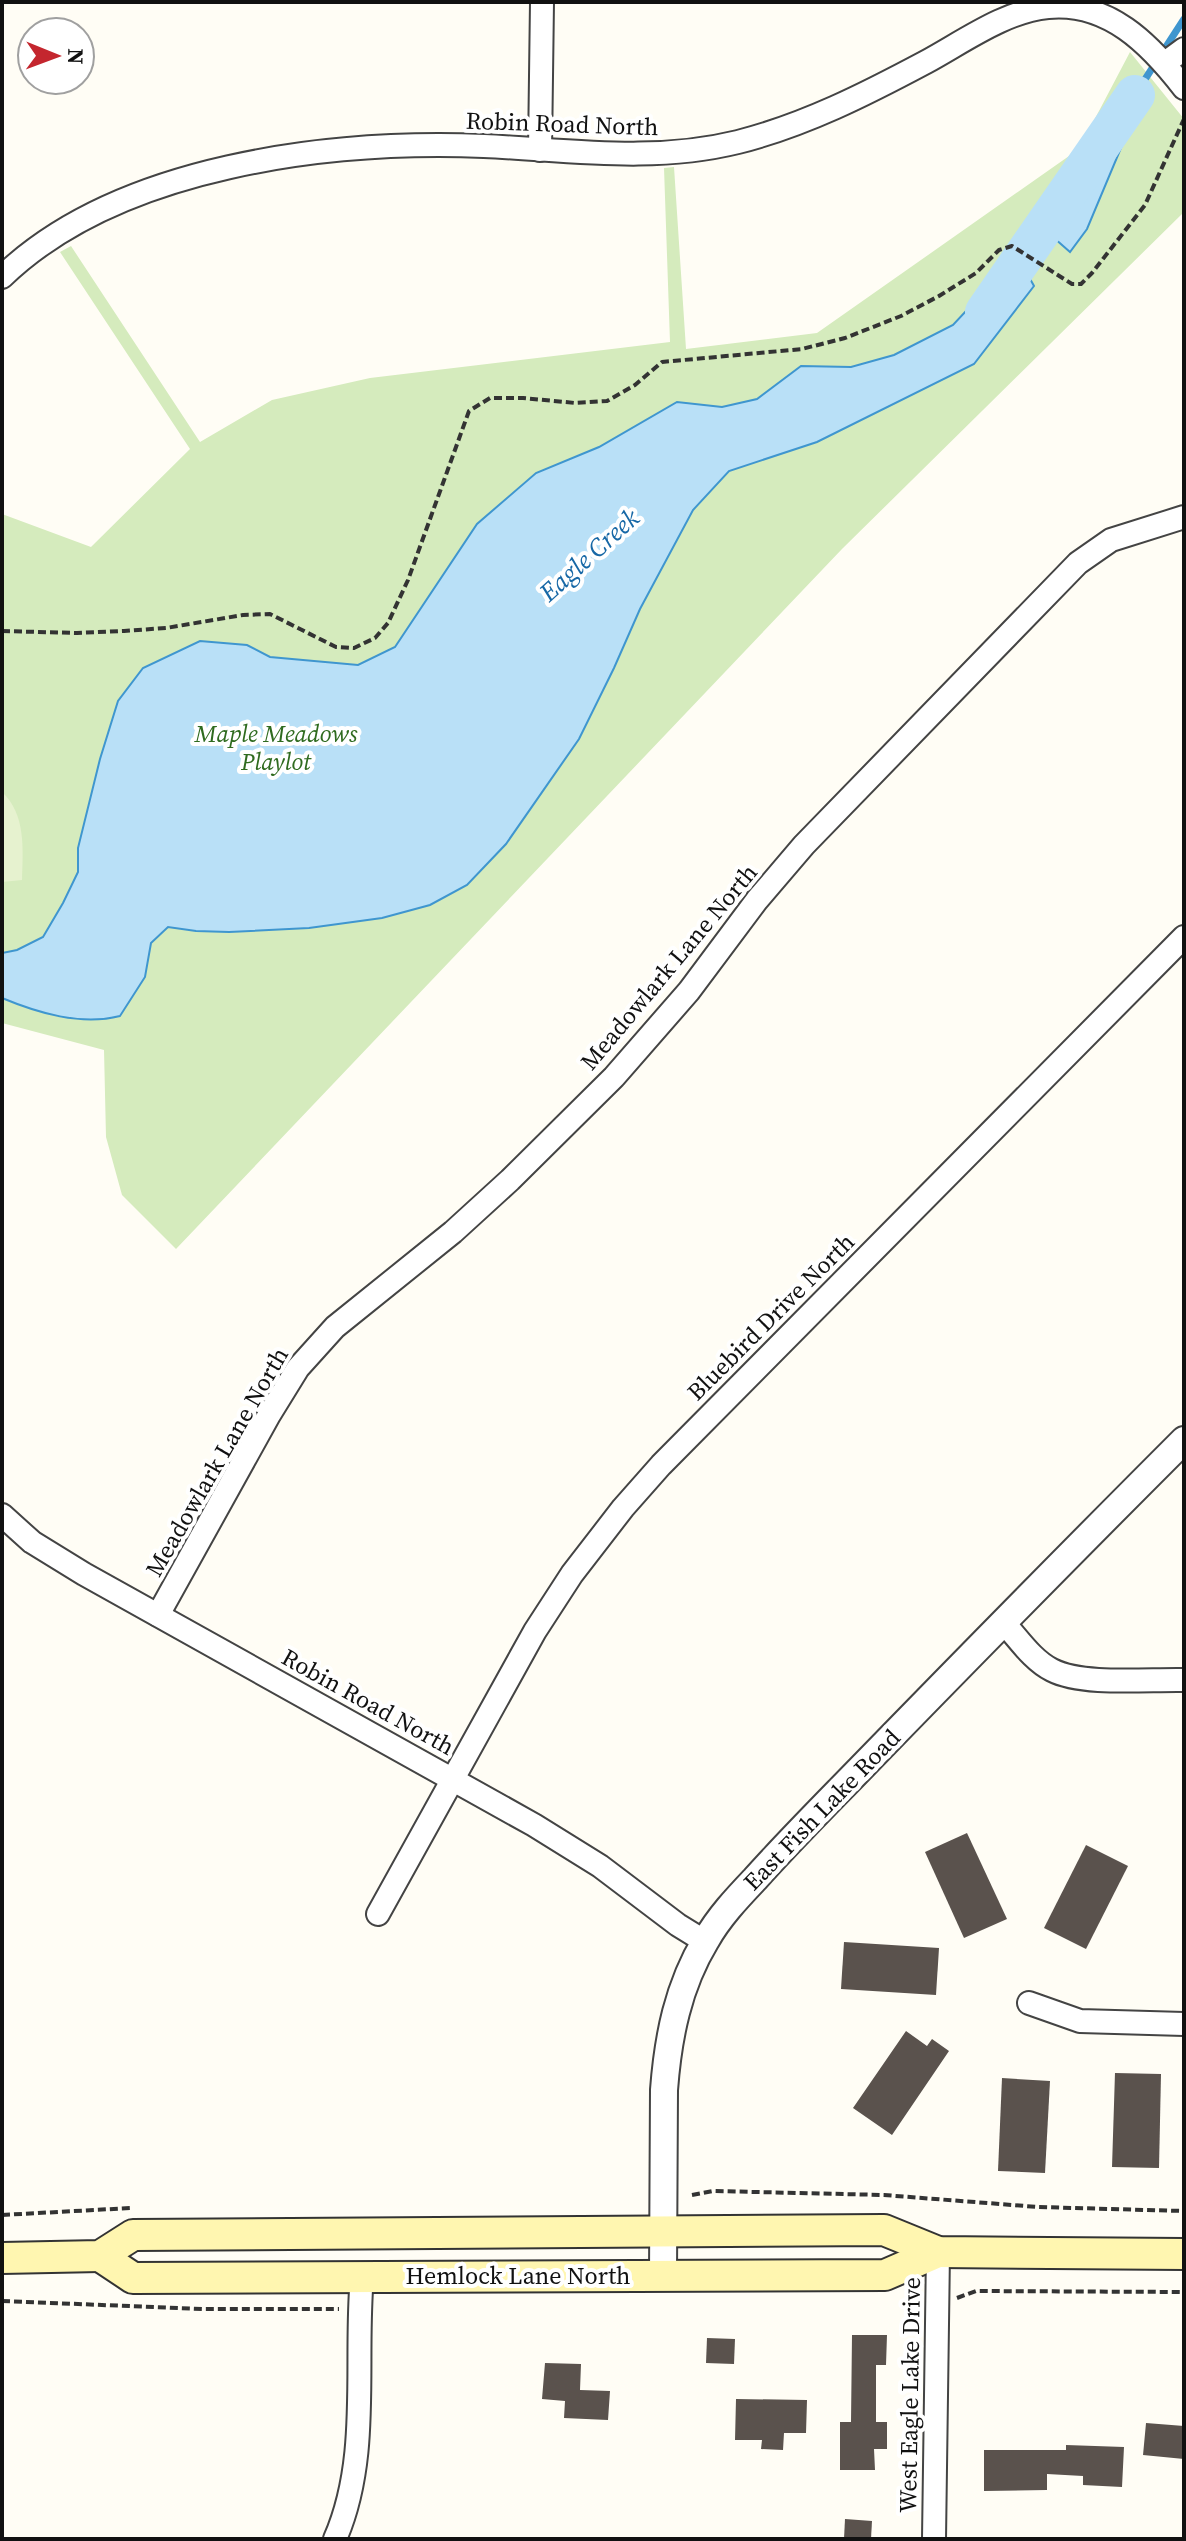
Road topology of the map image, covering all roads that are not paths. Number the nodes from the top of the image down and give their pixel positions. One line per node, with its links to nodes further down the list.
1 (542, 2): 5 (street)
2 (1184, 49): 3 (street)
3 (1165, 63): 4 (street, Robin Road North); 5 (street, Robin Road North)
4 (1184, 88)
5 (540, 150): 6 (street, Robin Road North)
6 (2, 277)
7 (1184, 517): 11 (street, Meadowlark Lane North)
8 (1184, 937): 14 (street, Bluebird Drive North)
9 (1184, 1440): 12 (street, East Fish Lake Road)
10 (2, 1515): 11 (street, Robin Road North)
11 (158, 1615): 14 (street, Robin Road North)
12 (1003, 1622): 13 (street); 16 (street, East Fish Lake Road)
13 (1184, 1680)
14 (453, 1779): 15 (street, Bluebird Drive North); 16 (street, Robin Road North)
15 (378, 1914)
16 (704, 1941): 19 (street, East Fish Lake Road)
17 (1029, 2003): 18 (street)
18 (1184, 2024)
19 (664, 2231): 20 (main road, Hemlock Lane North); 22 (main road, Hemlock Lane North); 24 (street, East Fish Lake Road)
20 (938, 2252): 21 (main road, Hemlock Lane North); 24 (main road, Hemlock Lane North); 27 (street, West Eagle Lake Drive)
21 (1184, 2254)
22 (100, 2256): 23 (main road); 25 (main road, Hemlock Lane North)
23 (2, 2258)
24 (663, 2275): 25 (main road, Hemlock Lane North)
25 (362, 2276): 26 (street)
26 (335, 2539)
27 (934, 2539)

